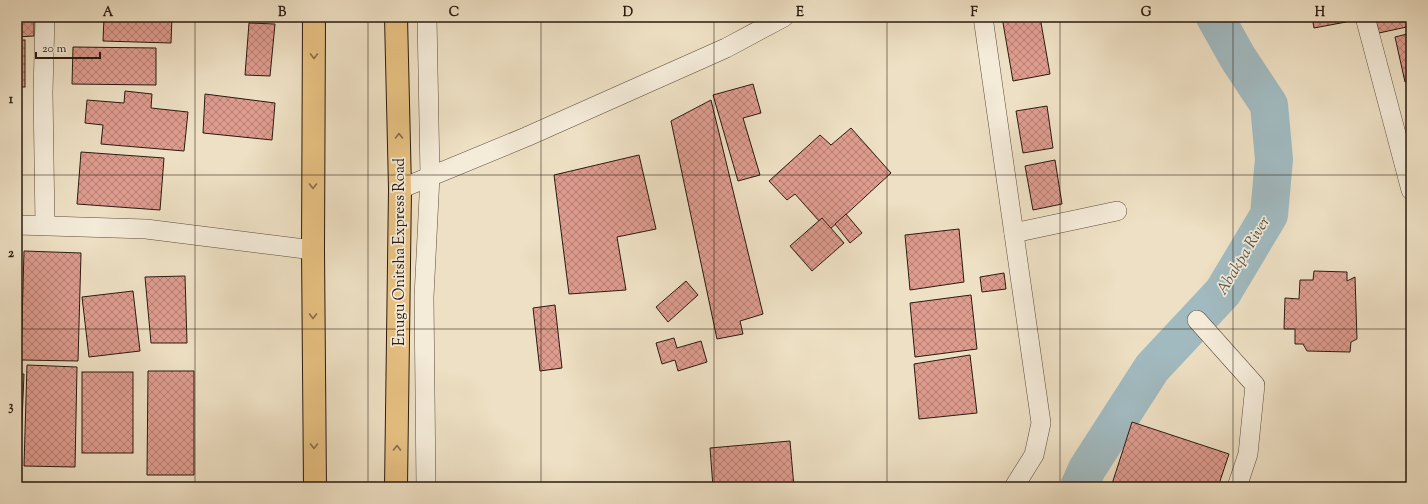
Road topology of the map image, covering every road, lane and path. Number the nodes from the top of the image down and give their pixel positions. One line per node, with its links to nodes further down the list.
1 (45, 17): 13 (street)
2 (314, 17): 15 (highway, one-way to 15)
3 (396, 17): 9 (highway, Enugu Onitsha Express Road, one-way to 3)
4 (428, 17): 8 (street)
5 (784, 17): 8 (street)
6 (984, 17): 14 (street)
7 (1365, 17): 10 (street)
8 (430, 176): 9 (street); 19 (street)
9 (400, 189): 18 (highway, Enugu Onitsha Express Road, one-way to 9)
10 (1411, 190)
11 (1118, 211): 14 (street)
12 (17, 225): 13 (street)
13 (45, 225): 15 (street)
14 (1014, 233): 20 (street)
15 (313, 250): 17 (highway, one-way to 17)
16 (1197, 320): 21 (street)
17 (315, 487)
18 (396, 487)
19 (426, 487)
20 (1014, 487)
21 (1237, 487)

